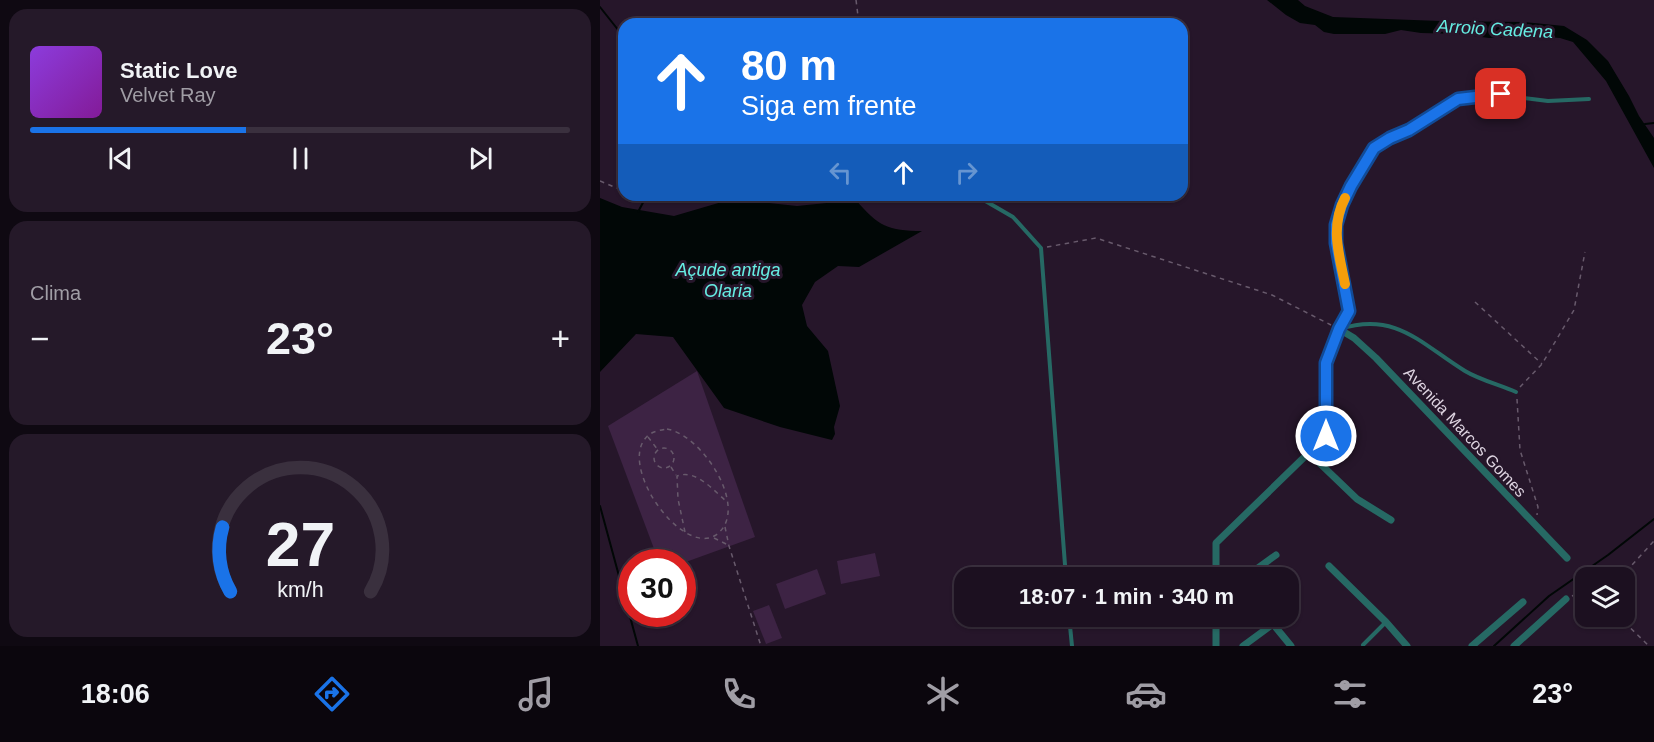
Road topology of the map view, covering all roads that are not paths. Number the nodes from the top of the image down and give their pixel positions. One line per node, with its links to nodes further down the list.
1 (1589, 99): 3 (lane)
2 (985, 201): 10 (lane)
3 (1339, 329): 4 (lane); 5 (street); 8 (street, Avenida Marcos Gomes)
4 (1516, 392)
5 (1308, 452): 6 (street); 11 (street)
6 (1391, 520)
7 (1276, 555): 12 (street)
8 (1567, 558)
9 (1329, 566): 15 (street)
10 (1065, 567)
11 (1216, 567)
12 (1259, 567)
13 (1566, 599): 18 (street)
14 (1523, 602): 25 (street)
15 (1386, 622): 19 (lane); 24 (street)
16 (1070, 627): 20 (lane)
17 (1216, 627): 21 (street)
18 (1520, 644)
19 (1364, 645)
20 (1072, 646)
21 (1216, 646)
22 (1243, 646): 23 (street)
23 (1291, 646)
24 (1407, 646)
25 (1472, 646)

